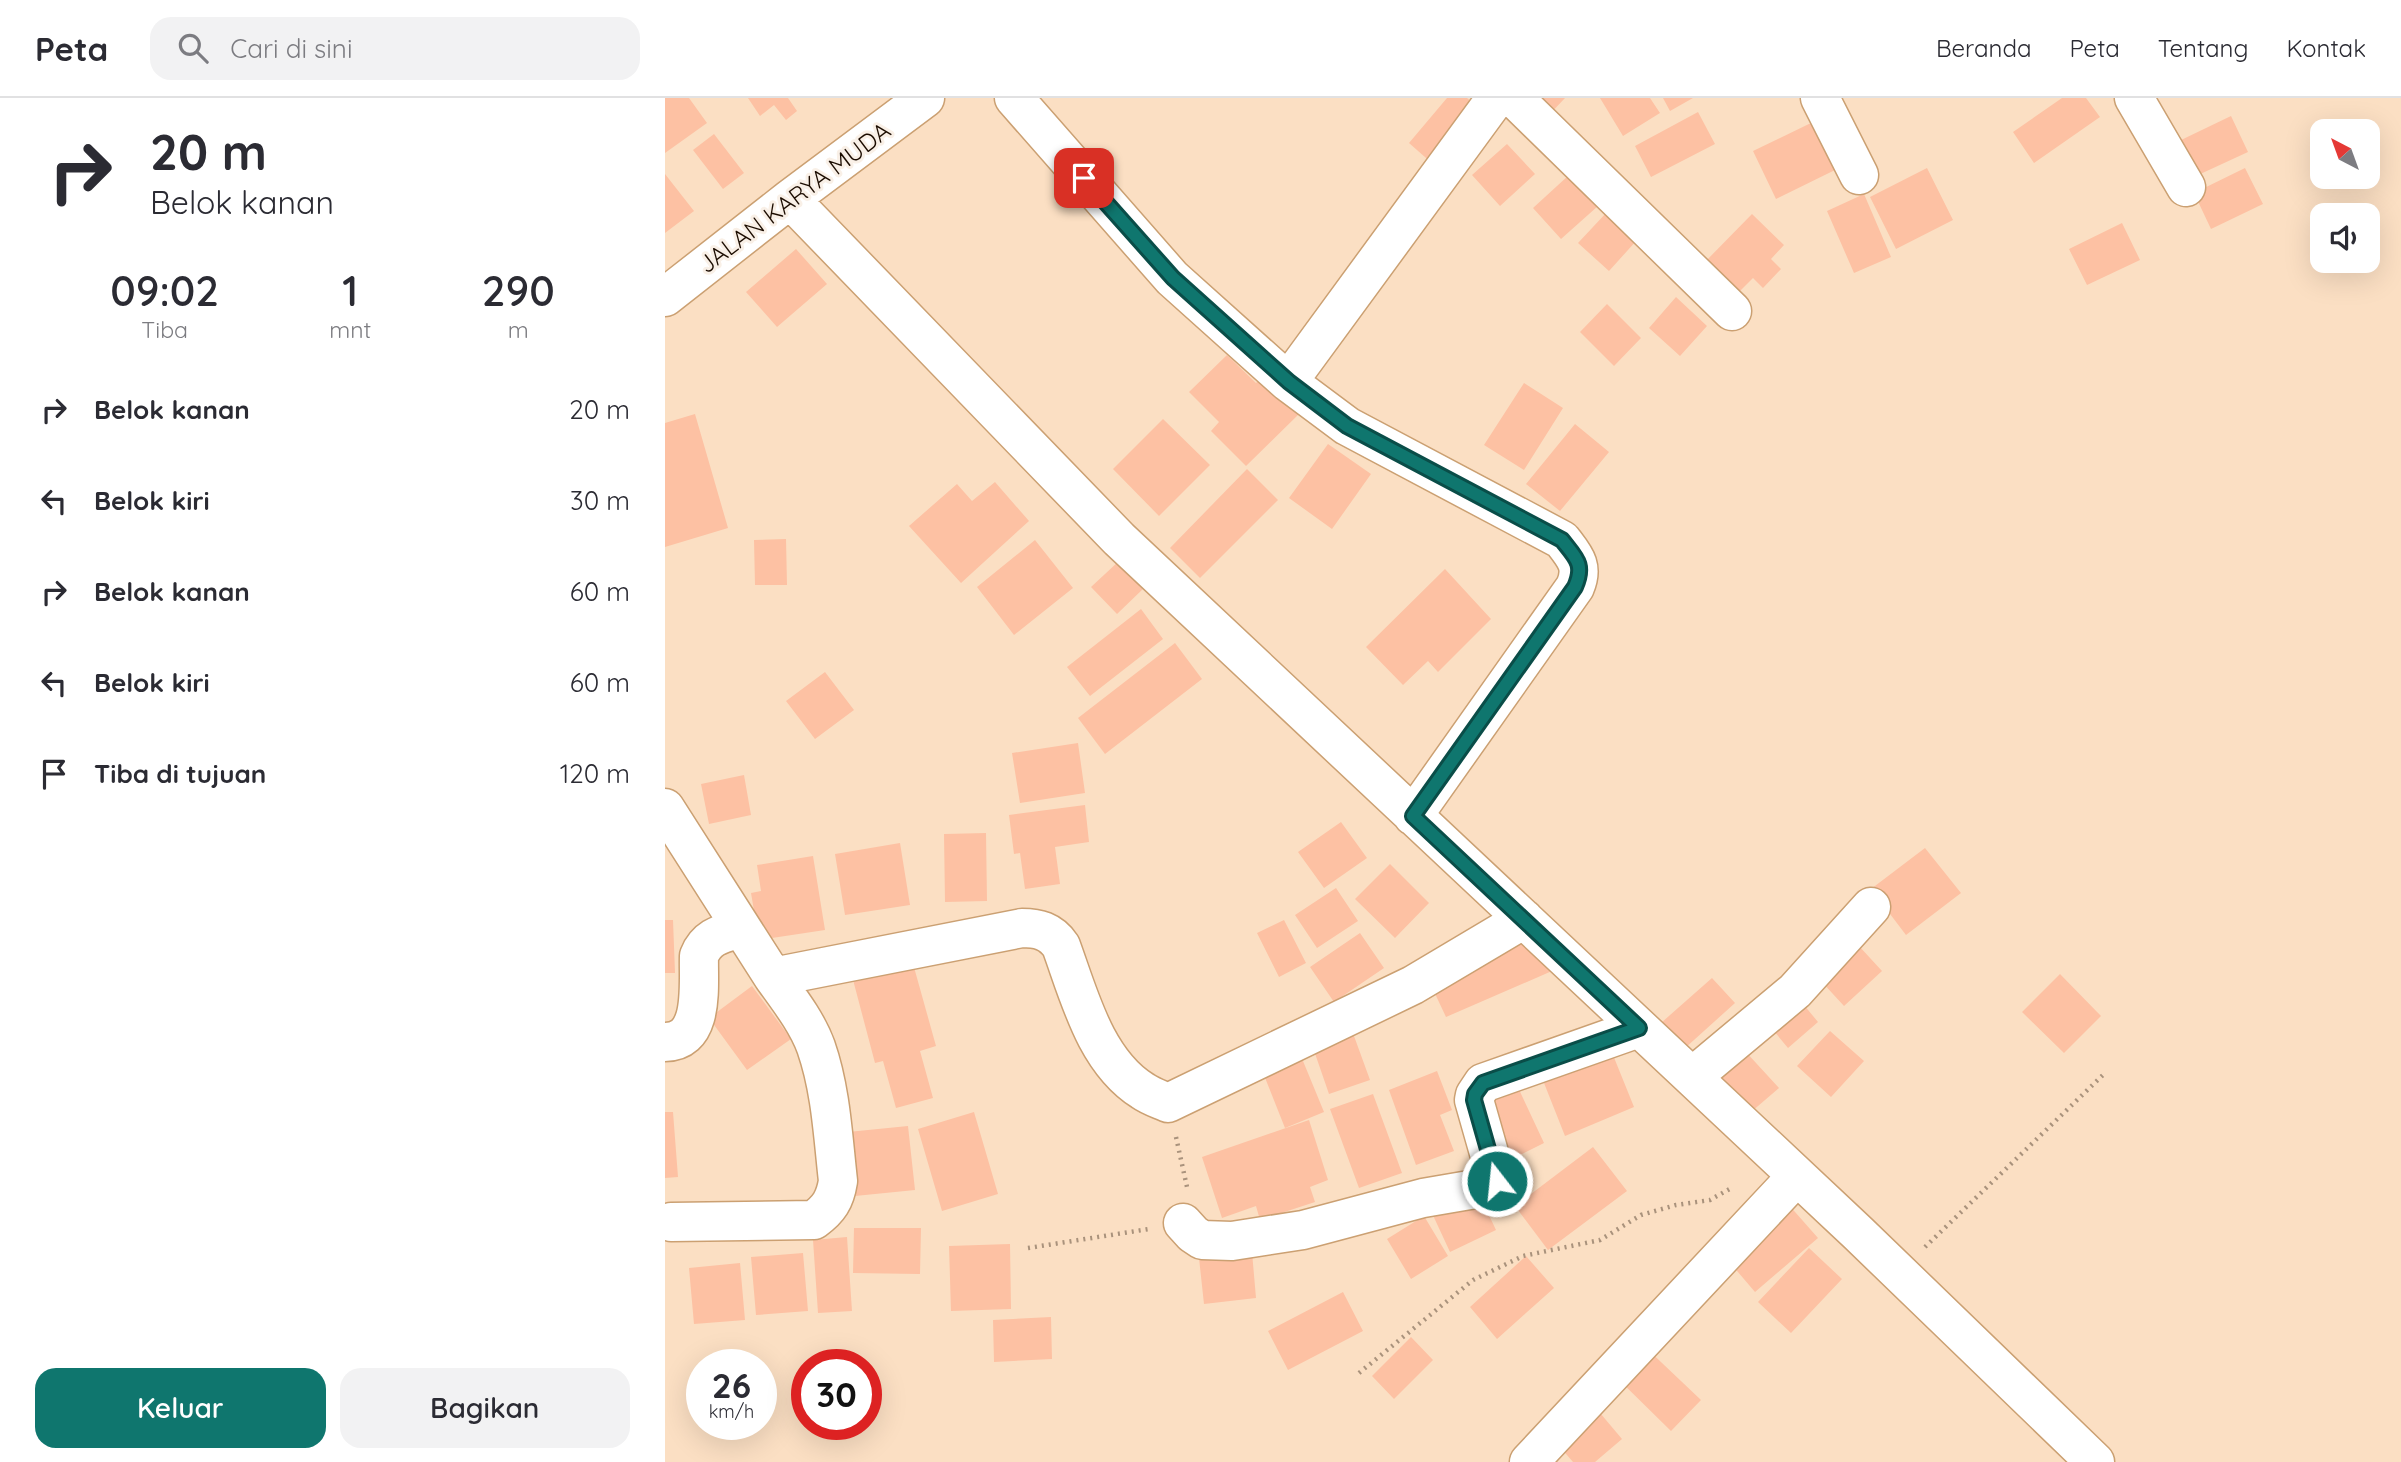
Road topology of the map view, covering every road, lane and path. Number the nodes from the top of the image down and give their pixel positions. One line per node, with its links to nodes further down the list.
1 (925, 98): 9 (street, JALAN KARYA MUDA)
2 (1014, 98): 12 (street)
3 (1496, 98): 12 (street)
4 (1514, 98): 11 (street)
5 (1820, 98): 7 (street)
6 (2134, 98): 8 (street)
7 (1860, 174)
8 (2186, 187)
9 (790, 199): 10 (street, JALAN KARYA MUDA); 14 (street)
10 (665, 297)
11 (1732, 311)
12 (1289, 382): 14 (street)
13 (665, 808): 17 (street)
14 (1413, 816): 16 (street)
15 (1871, 906): 22 (street)
16 (1524, 919): 19 (street); 23 (street)
17 (741, 928): 18 (street); 20 (street)
18 (773, 977): 23 (street); 25 (street)
19 (1639, 1028): 22 (street); 26 (street)
20 (665, 1042)
21 (2105, 1073): 28 (path)
22 (1692, 1077): 24 (street)
23 (1167, 1102): 26 (path)
24 (1786, 1165): 28 (street); 29 (path); 30 (street)
25 (671, 1222)
26 (1183, 1223): 27 (path)
27 (1028, 1248)
28 (1899, 1272): 31 (street)
29 (1359, 1373)
30 (1529, 1462)
31 (2095, 1462)

